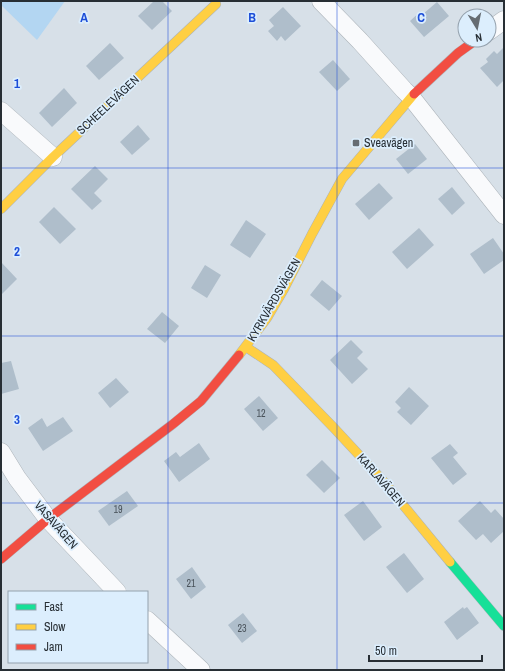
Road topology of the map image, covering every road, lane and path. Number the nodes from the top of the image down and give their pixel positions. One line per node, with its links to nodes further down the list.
1 (321, 1): 4 (street)
2 (216, 4): 6 (street, SCHEELEVÄGEN)
3 (465, 48): 4 (street, KYRKVÄRDSVÄGEN)
4 (410, 97): 8 (street); 9 (street, KYRKVÄRDSVÄGEN)
5 (1, 111): 6 (street)
6 (53, 157): 7 (street, SCHEELEVÄGEN)
7 (1, 209)
8 (504, 214)
9 (246, 348): 11 (street, KYRKVÄRDSVÄGEN); 15 (street, KARLAVÄGEN)
10 (1, 452): 11 (street, VASAVÄGEN)
11 (48, 519): 12 (street, KYRKVÄRDSVÄGEN); 13 (street, VASAVÄGEN)
12 (1, 559)
13 (116, 591)
14 (148, 621): 16 (street)
15 (504, 626)
16 (201, 670)

